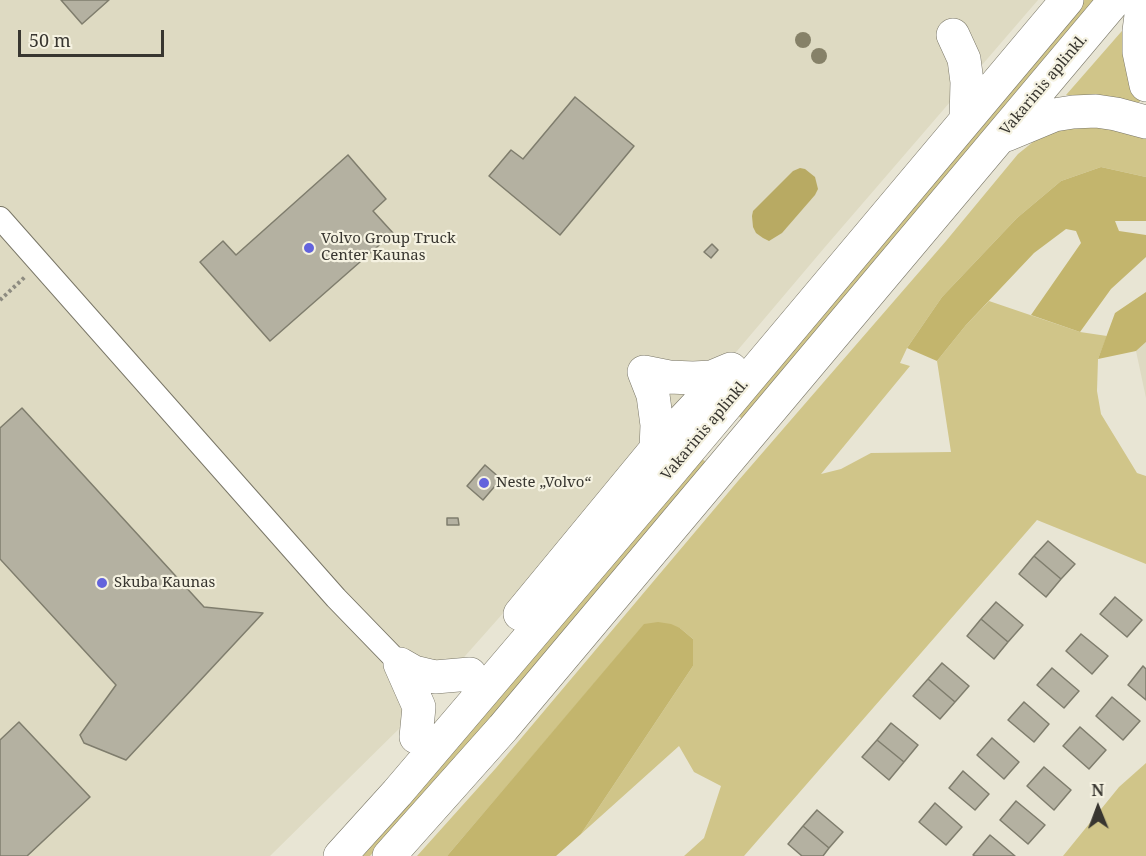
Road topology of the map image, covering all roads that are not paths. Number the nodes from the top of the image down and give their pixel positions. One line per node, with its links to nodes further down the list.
1 (1067, 0): 6 (highway, Vakarinis aplinkl.)
2 (1115, 0): 8 (highway, Vakarinis aplinkl.)
3 (1143, 0): 5 (highway)
4 (953, 35): 6 (highway)
5 (1146, 85)
6 (966, 120): 10 (highway, Vakarinis aplinkl.)
7 (1146, 122): 8 (highway)
8 (999, 138): 18 (highway, Vakarinis aplinkl.)
9 (0, 218): 13 (street)
10 (804, 312): 11 (highway); 17 (highway, Vakarinis aplinkl.)
11 (731, 369): 12 (highway); 12 (highway)
12 (656, 449): 14 (highway)
13 (400, 664): 14 (highway); 15 (highway)
14 (470, 674): 15 (highway)
15 (416, 737): 16 (highway)
16 (321, 856)
17 (340, 856)
18 (389, 856)

